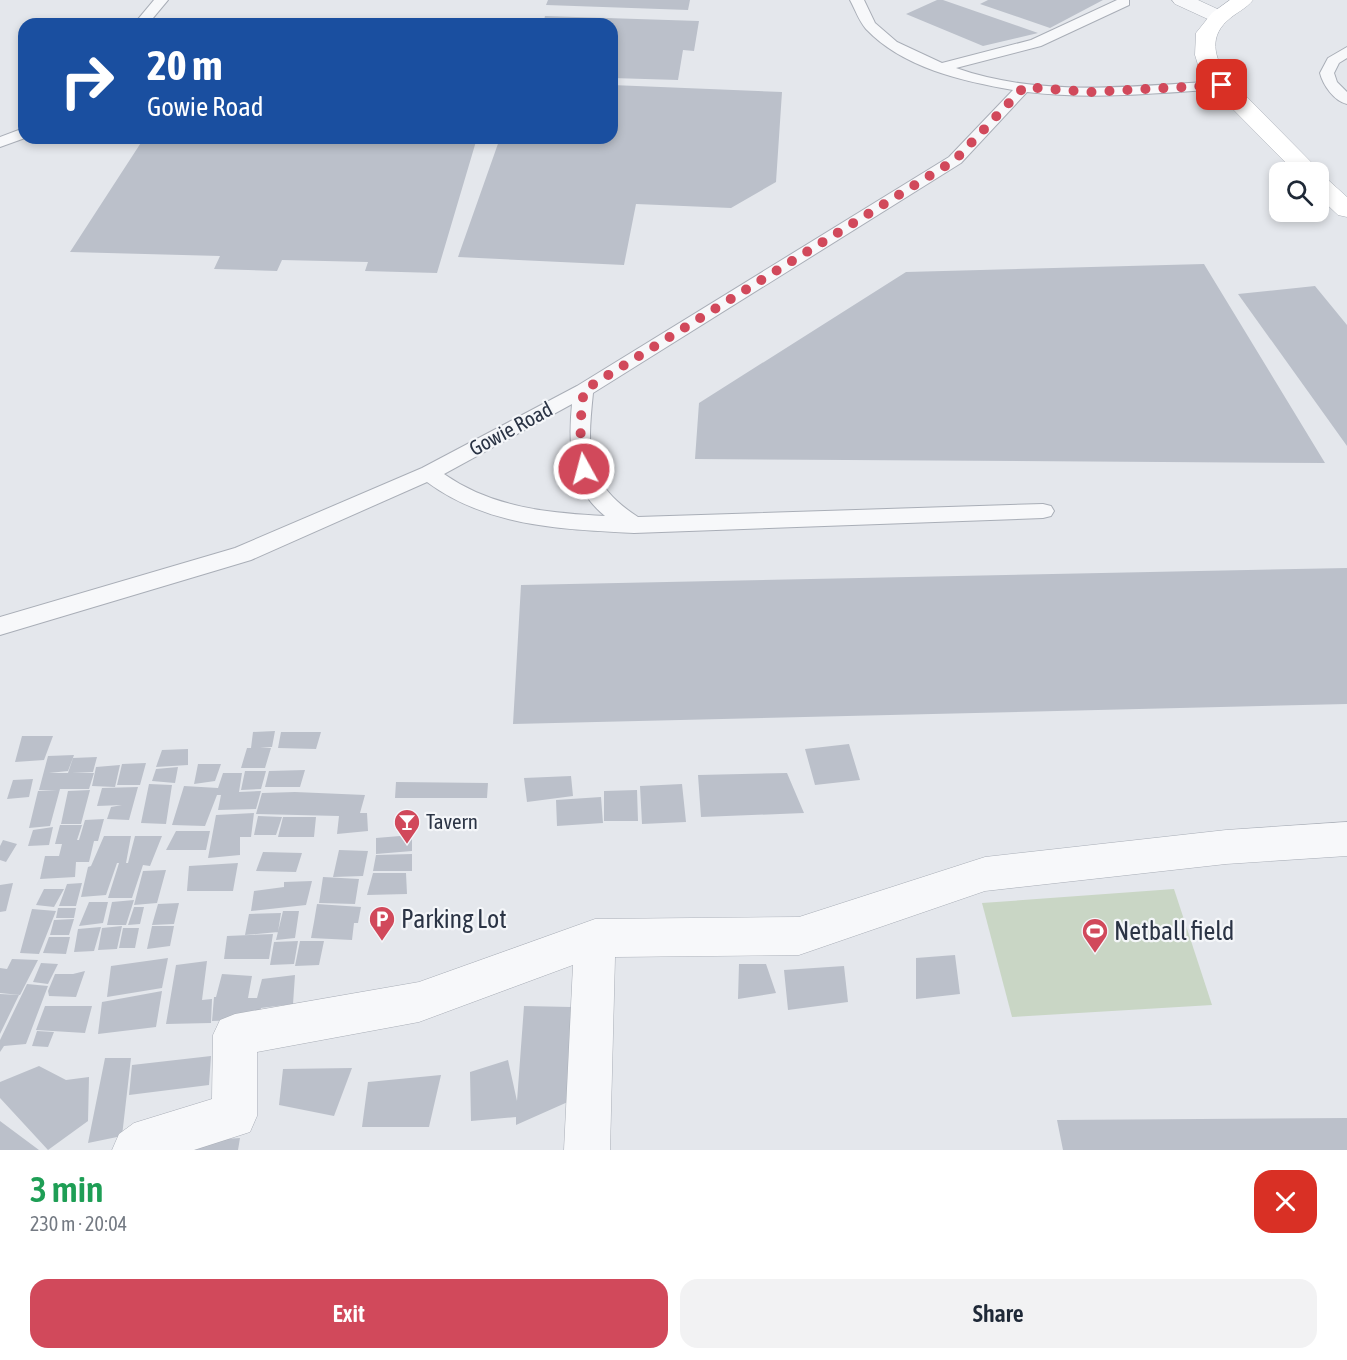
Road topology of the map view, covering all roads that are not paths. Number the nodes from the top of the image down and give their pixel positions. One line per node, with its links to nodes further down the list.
1 (161, 0): 7 (lane)
2 (857, 0): 9 (lane)
3 (1182, 0): 6 (street)
4 (1243, 0): 6 (street)
5 (1124, 2): 9 (lane)
6 (1220, 17): 10 (street)
7 (146, 18)
8 (1347, 51): 12 (lane)
9 (942, 68): 11 (lane)
10 (1222, 85): 11 (lane); 15 (street)
11 (1024, 87): 18 (lane, Gowie Road)
12 (1347, 100)
13 (18, 135): 14 (lane)
14 (0, 142)
15 (1298, 162)
16 (1329, 193): 17 (street)
17 (1347, 210)
18 (584, 390): 19 (lane, Gowie Road); 21 (lane)
19 (429, 473): 21 (lane); 22 (lane, Gowie Road)
20 (1044, 511): 21 (lane)
21 (634, 525)
22 (0, 626)
23 (1347, 839): 24 (street)
24 (595, 938): 25 (street); 26 (street)
25 (135, 1150)
26 (587, 1150)

